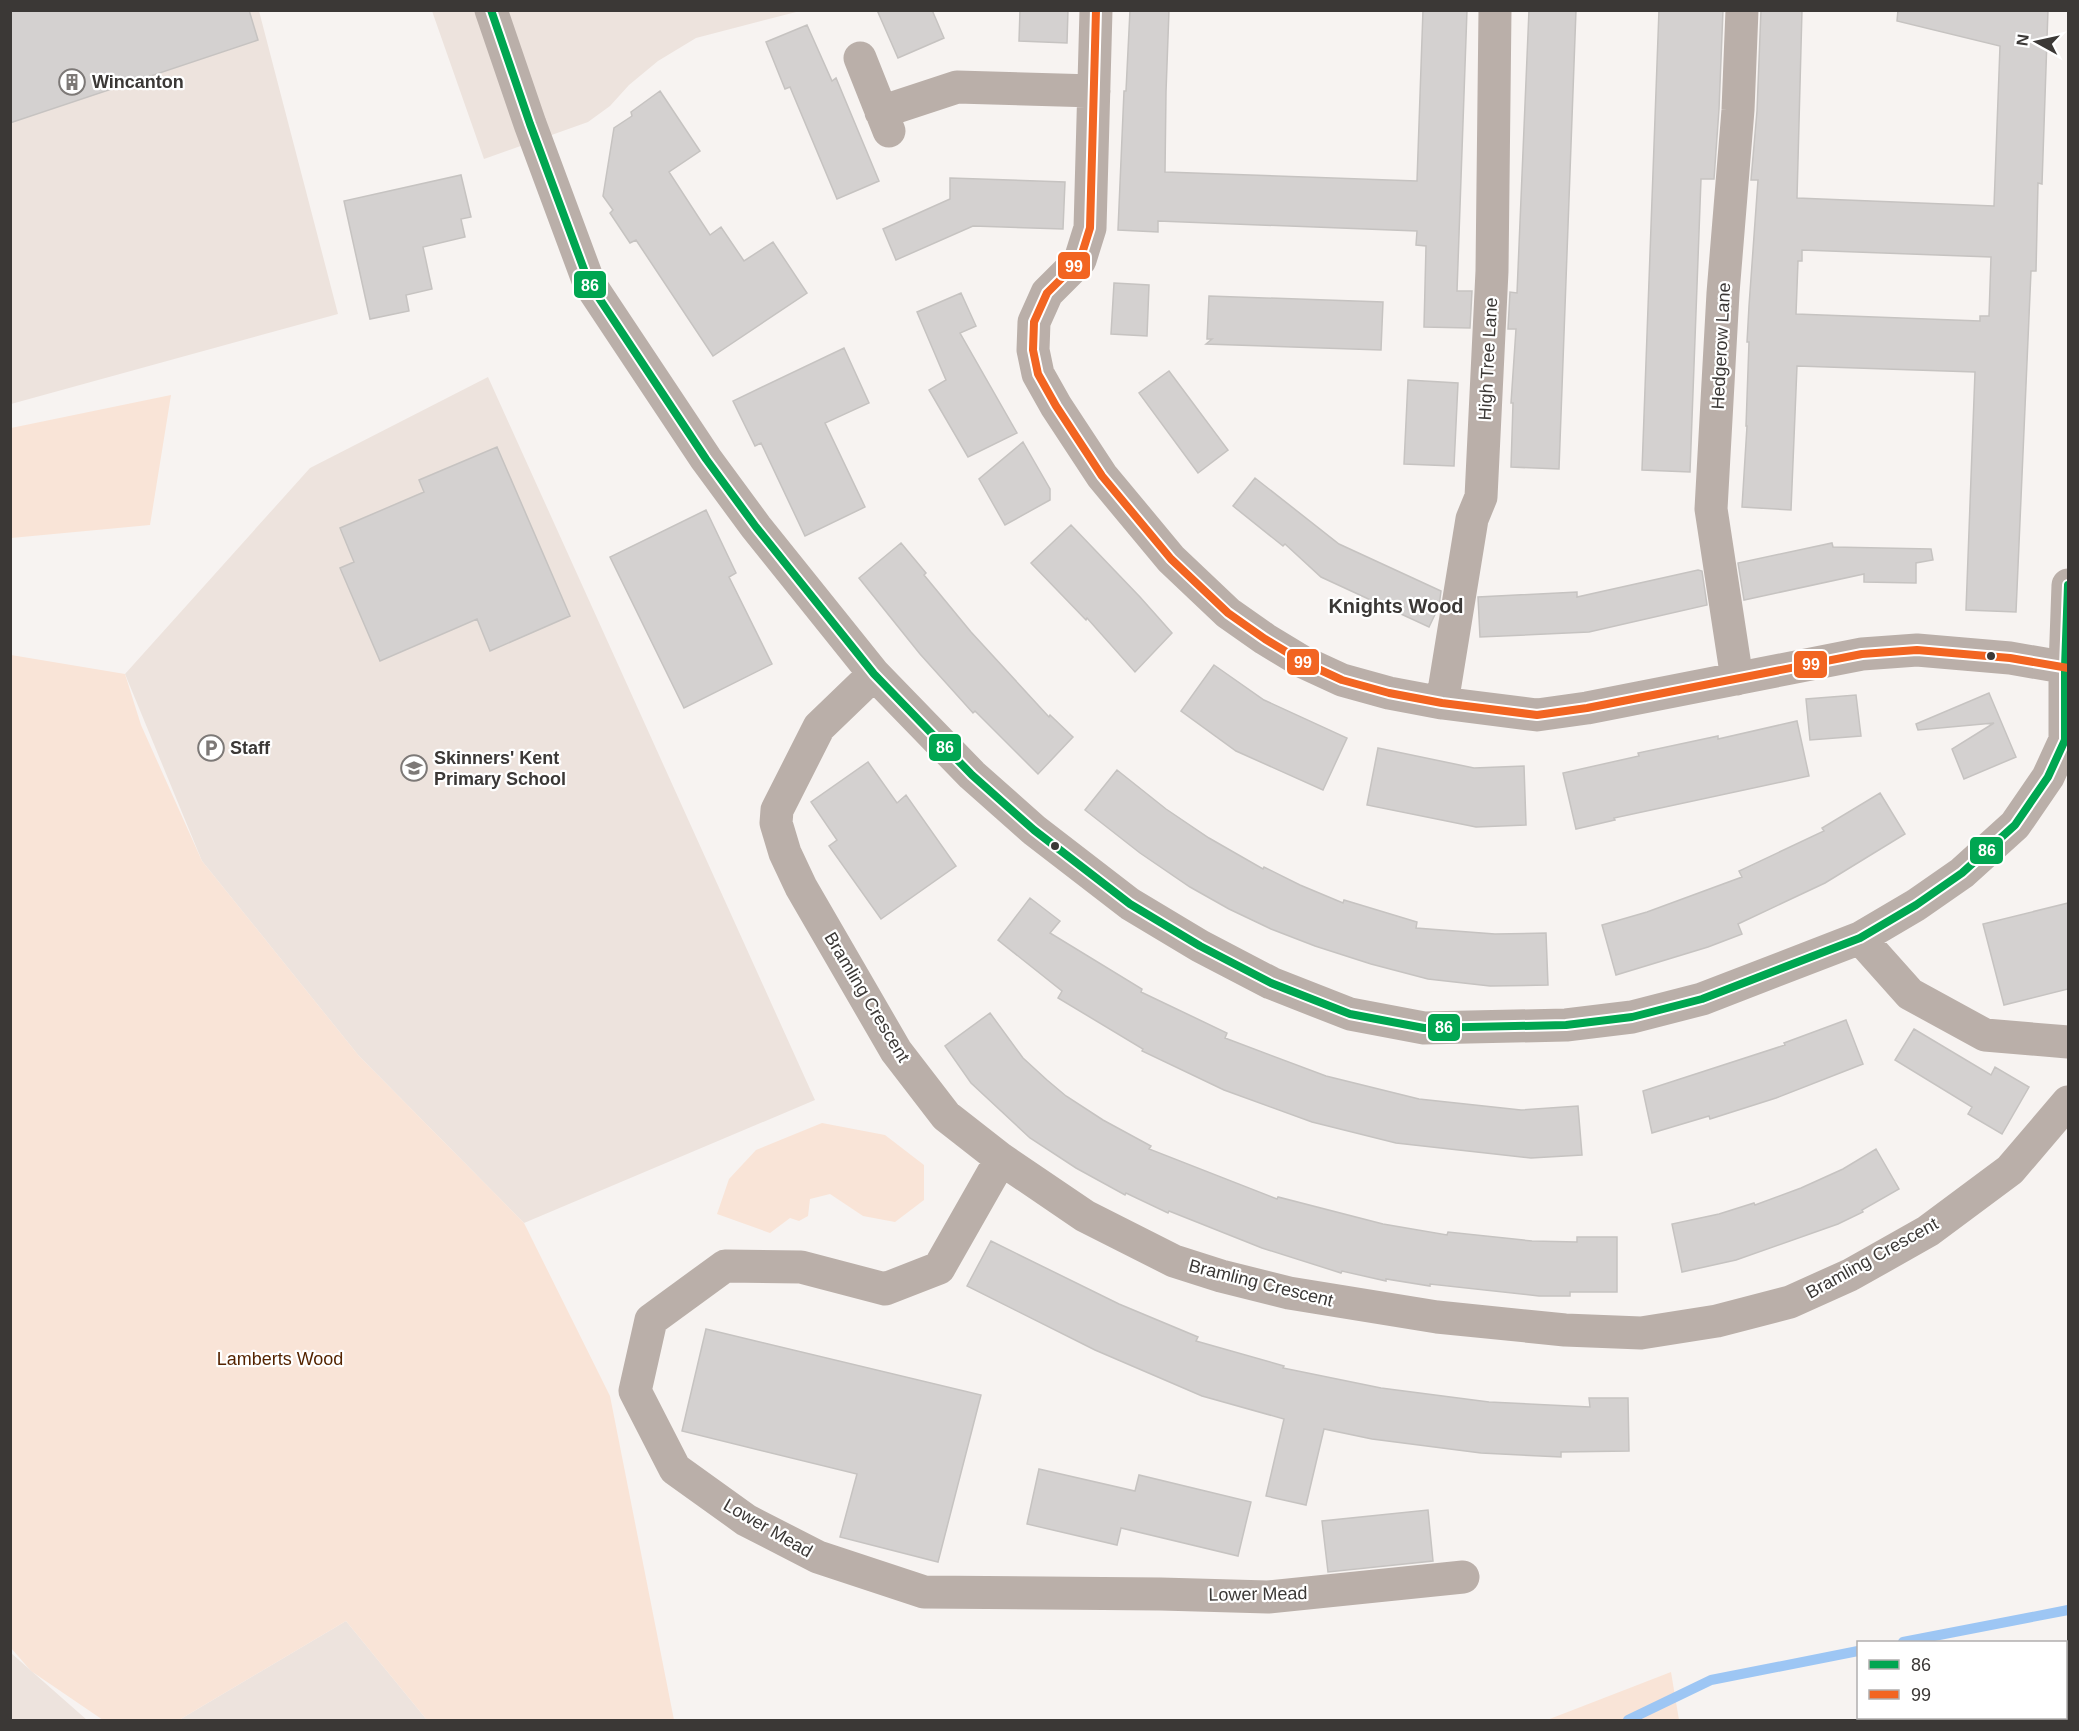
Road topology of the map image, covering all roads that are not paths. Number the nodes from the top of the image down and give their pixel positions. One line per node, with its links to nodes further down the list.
1 (492, 10): 9 (street)
2 (1096, 10): 6 (street)
3 (1495, 10): 11 (street, High Tree Lane)
4 (1742, 10): 10 (street, Hedgerow Lane)
5 (860, 58): 6 (street)
6 (1094, 91): 11 (street)
7 (2068, 585): 8 (street)
8 (2067, 668): 10 (street); 12 (street)
9 (874, 674): 12 (street); 15 (street, Bramling Crescent)
10 (1737, 679): 11 (street)
11 (1442, 703)
12 (1860, 938): 13 (street)
13 (2068, 1042)
14 (2068, 1102): 15 (street, Bramling Crescent)
15 (1001, 1159): 16 (street, Lower Mead)
16 (1463, 1577)

